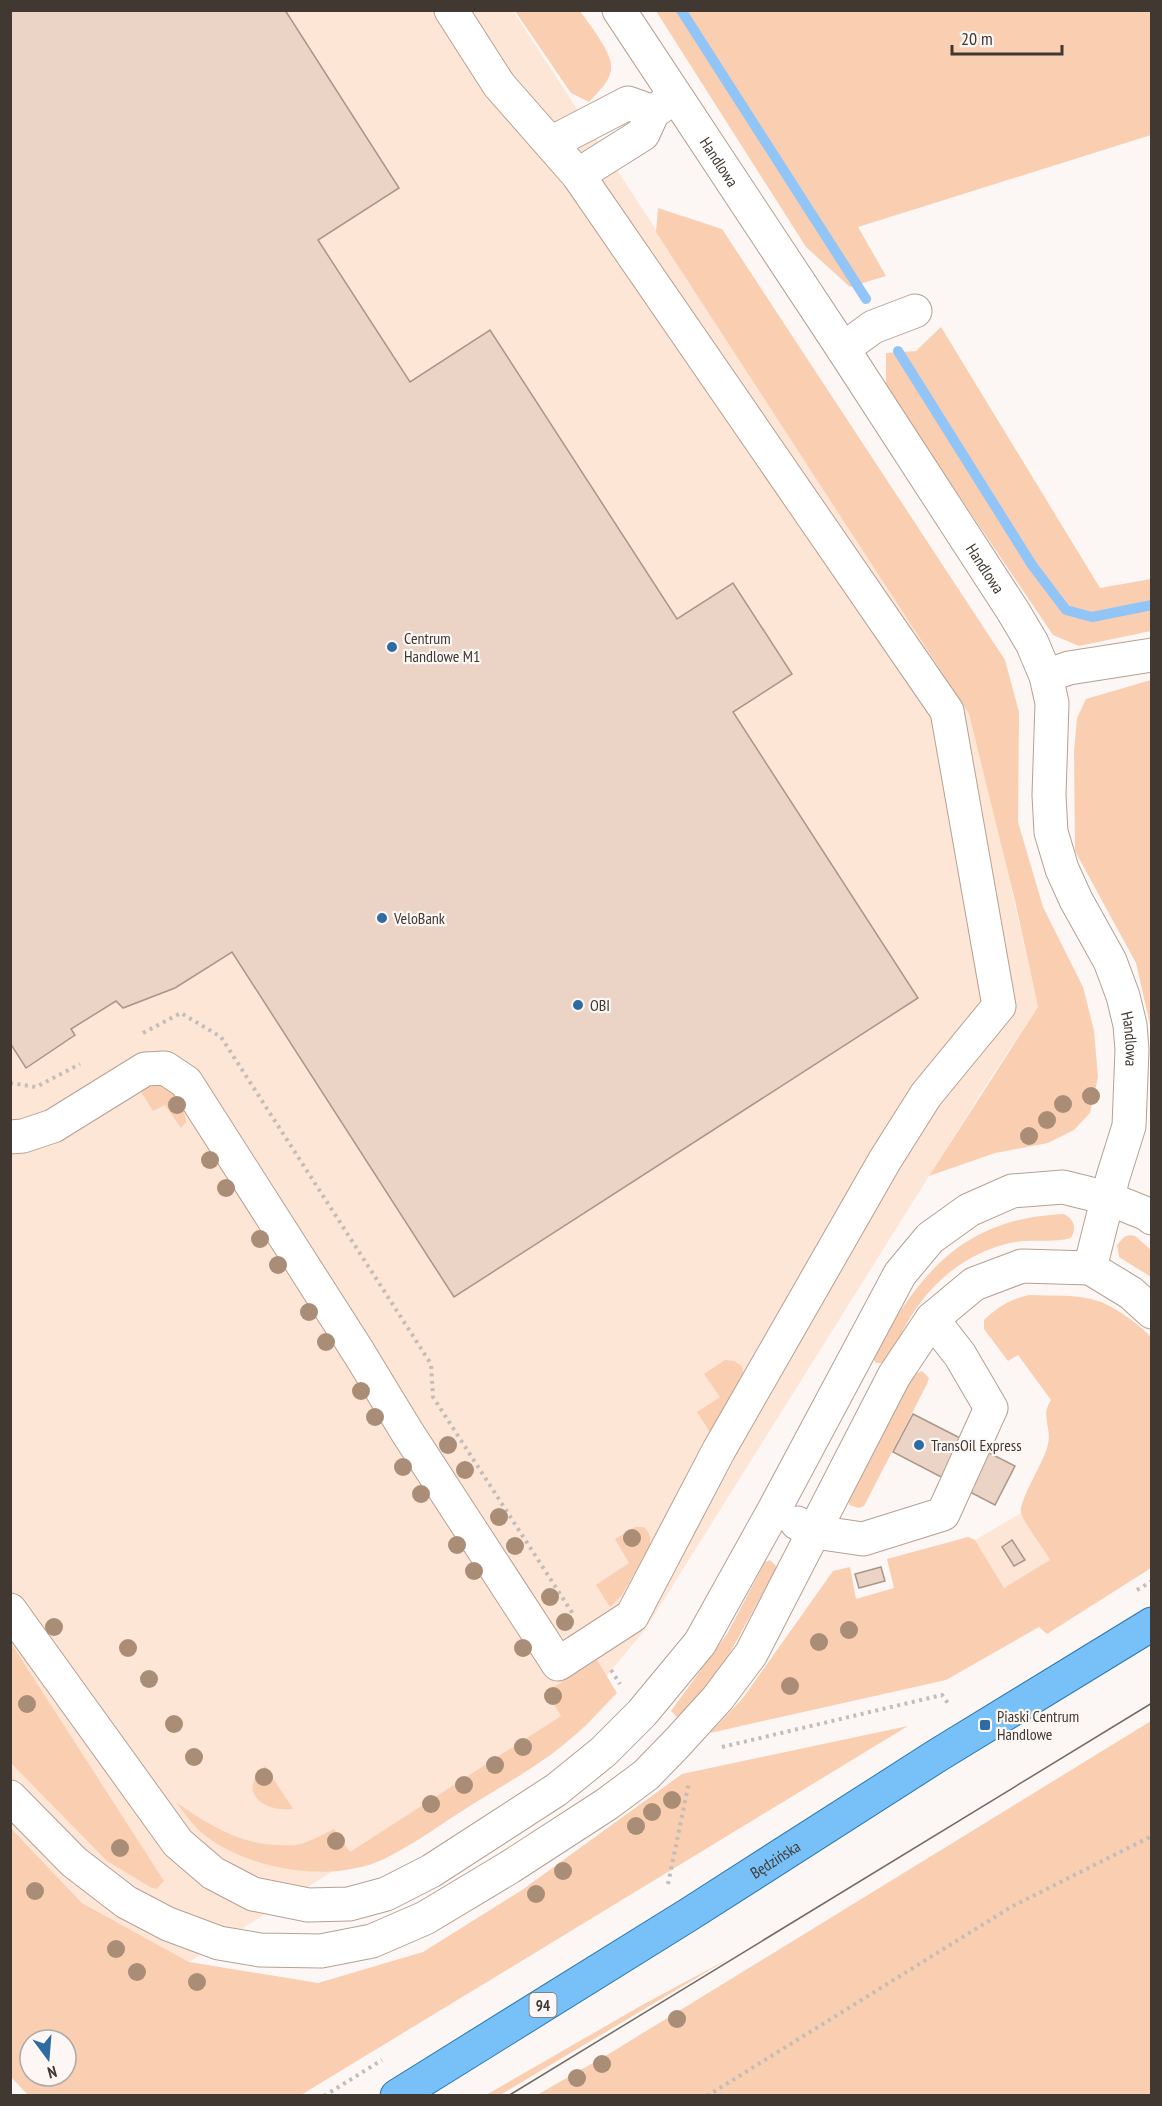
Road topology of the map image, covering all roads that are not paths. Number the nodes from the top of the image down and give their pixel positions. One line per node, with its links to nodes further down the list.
1 (452, 10): 4 (street)
2 (619, 10): 3 (street, Handlowa)
3 (664, 104): 4 (street); 5 (street); 7 (street, Handlowa)
4 (551, 143): 5 (street)
5 (578, 175): 10 (street)
6 (915, 310): 7 (street)
7 (843, 349): 9 (street, Handlowa)
8 (1152, 655): 9 (street)
9 (1046, 676): 11 (street, Handlowa)
10 (10, 1137)
11 (1107, 1198): 12 (street); 13 (street, Handlowa); 16 (street)
12 (1152, 1218)
13 (1090, 1268): 14 (street); 15 (street)
14 (1152, 1312)
15 (932, 1319): 17 (street); 17 (street)
16 (774, 1510): 17 (street); 18 (street)
17 (815, 1532): 20 (street)
18 (10, 1610)
19 (1152, 1624): 21 (main road, Będzińska / 94)
20 (10, 1797)
21 (397, 2096)

